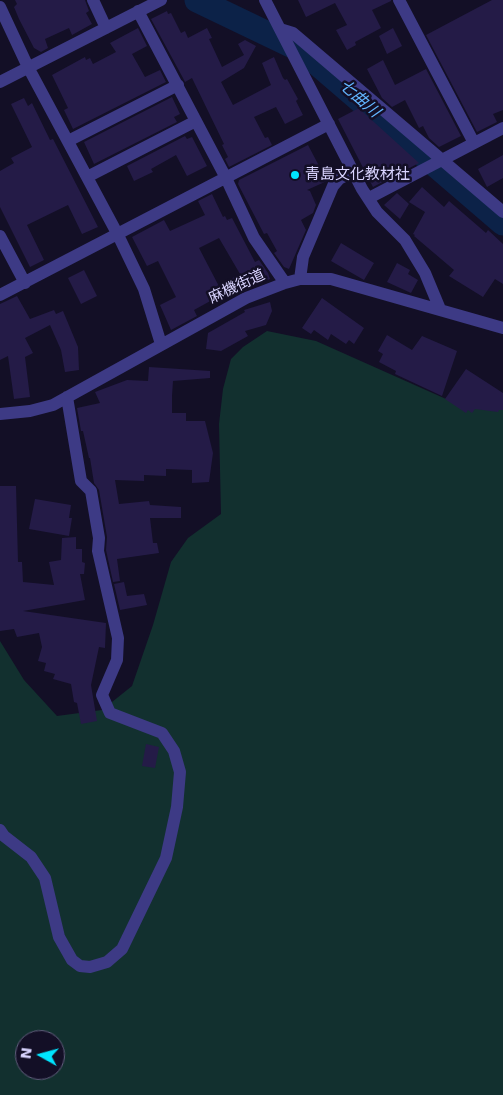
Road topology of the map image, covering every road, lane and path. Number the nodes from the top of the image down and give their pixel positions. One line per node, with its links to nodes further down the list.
1 (93, 0): 7 (street)
2 (161, 0): 6 (street)
3 (265, 0): 8 (street)
4 (399, 0): 16 (street)
5 (0, 7): 9 (street)
6 (138, 11): 7 (street); 11 (street)
7 (106, 28): 9 (street)
8 (280, 29): 13 (street); 17 (street)
9 (28, 67): 10 (street); 15 (street)
10 (0, 82)
11 (178, 85): 12 (street); 15 (street)
12 (196, 120): 19 (street); 20 (street)
13 (329, 124): 18 (street); 20 (street)
14 (503, 128): 16 (street)
15 (68, 142): 19 (street)
16 (474, 144): 17 (street)
17 (443, 160): 21 (street); 22 (street)
18 (353, 172): 21 (street); 25 (street)
19 (87, 177): 23 (street)
20 (226, 178): 23 (street); 27 (street)
21 (369, 198): 29 (street)
22 (503, 212)
23 (118, 235): 26 (street); 31 (street)
24 (0, 236): 26 (street)
25 (300, 280): 27 (street, 麻機街道); 29 (street, 麻機街道)
26 (25, 283): 28 (street)
27 (285, 283): 31 (street, 麻機街道)
28 (0, 295)
29 (440, 309): 30 (street, 麻機街道)
30 (503, 328)
31 (161, 344): 32 (street, 麻機街道)
32 (67, 397): 33 (street, 麻機街道); 34 (street)
33 (0, 414)
34 (0, 830)

